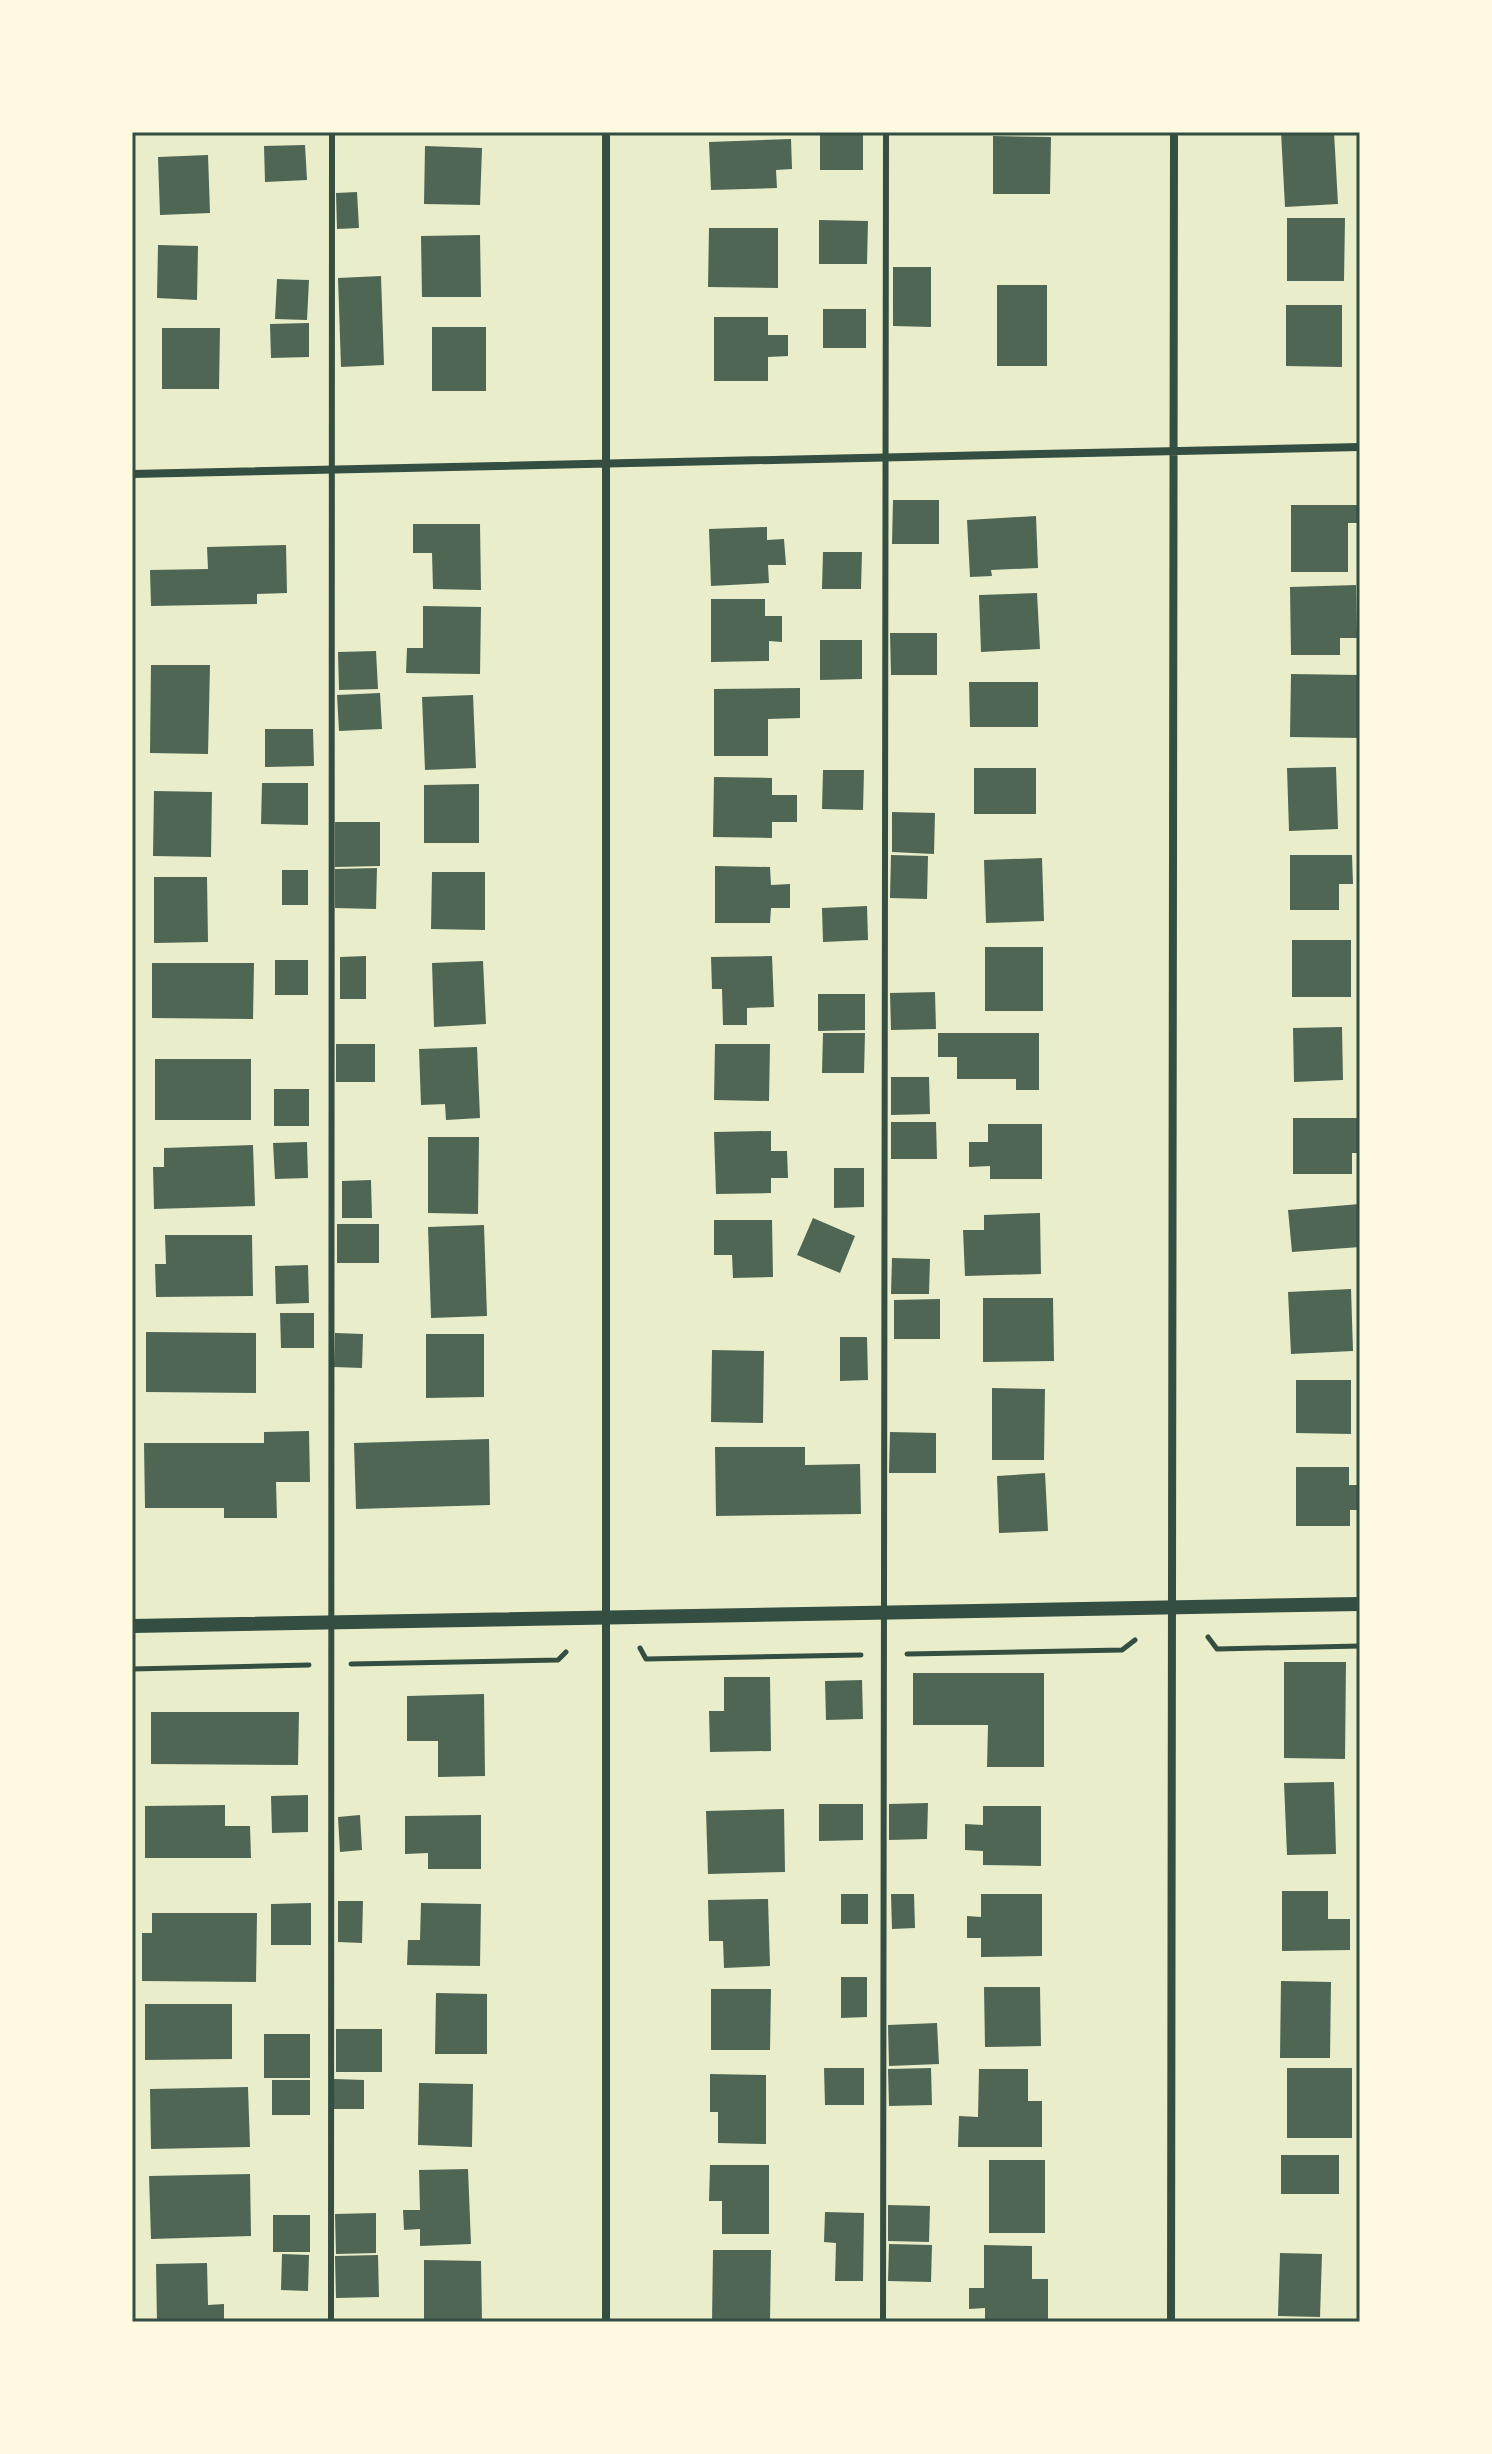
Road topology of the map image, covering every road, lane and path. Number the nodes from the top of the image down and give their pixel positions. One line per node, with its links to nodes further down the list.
1 (332, 132): 9 (lane)
2 (606, 132): 8 (street)
3 (886, 132): 7 (lane)
4 (1174, 132): 6 (street)
5 (1360, 447): 6 (street)
6 (1175, 451): 7 (street); 12 (street)
7 (884, 458): 8 (street); 13 (lane)
8 (607, 463): 9 (street); 14 (street)
9 (334, 469): 10 (street); 15 (lane)
10 (132, 474)
11 (1360, 1604): 12 (street)
12 (1172, 1607): 13 (street); 22 (street)
13 (882, 1613): 14 (street); 21 (lane)
14 (606, 1617): 15 (street); 20 (street)
15 (332, 1623): 16 (street); 19 (lane)
16 (132, 1626)
17 (1208, 1637): 18 (path)
18 (1360, 1646)
19 (331, 2322)
20 (606, 2322)
21 (883, 2322)
22 (1171, 2322)

